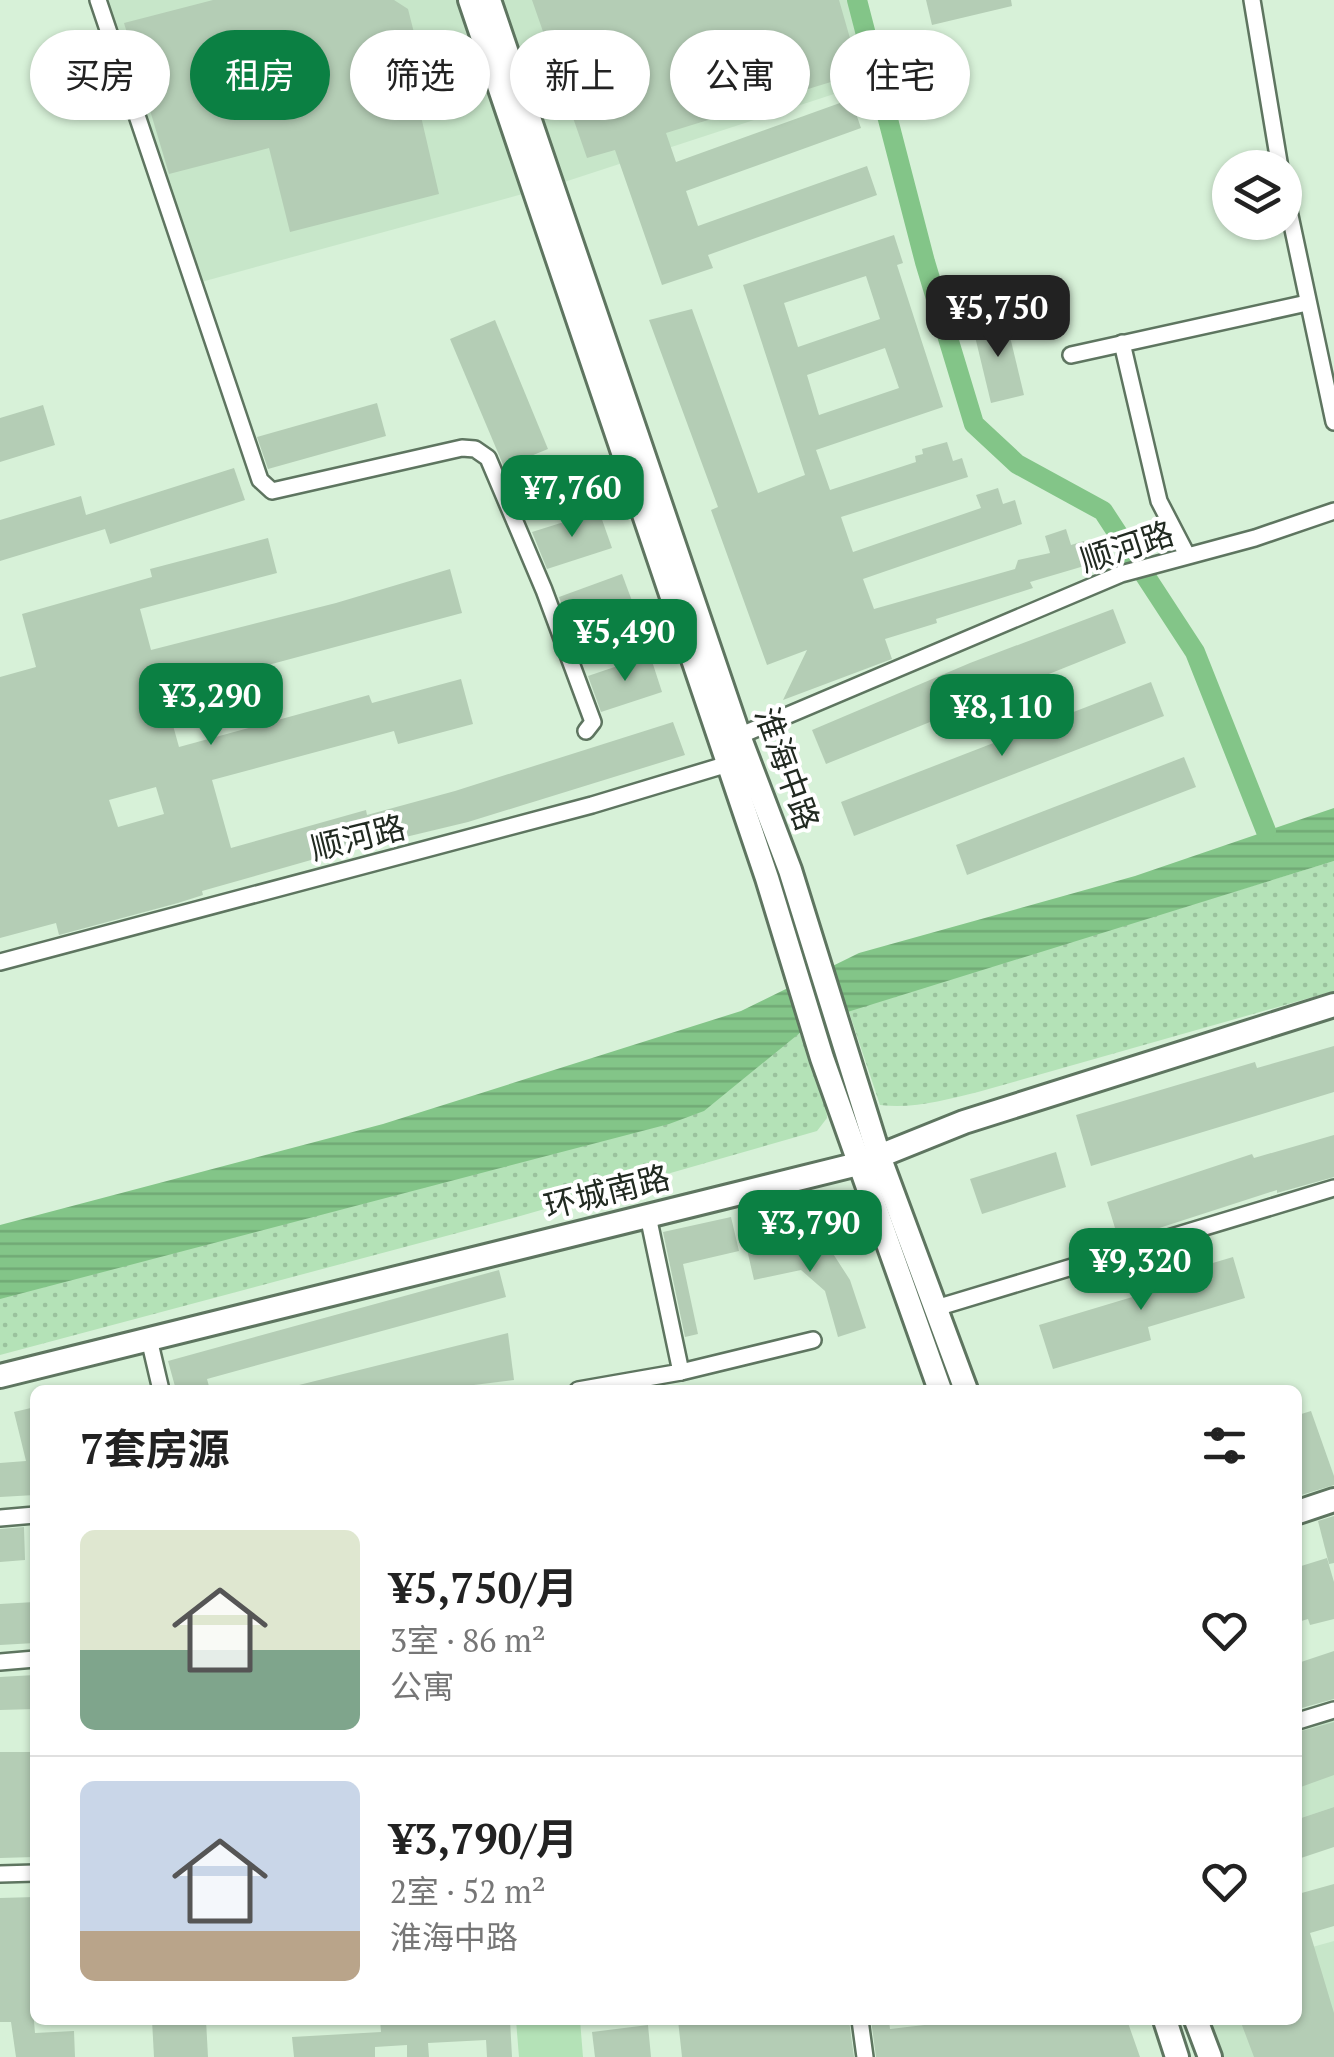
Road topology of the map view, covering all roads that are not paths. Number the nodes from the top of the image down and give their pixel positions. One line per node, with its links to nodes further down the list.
1 (98, 0): 13 (street)
2 (470, 0): 14 (main road, 淮海中路)
3 (489, 0): 14 (main road, 淮海中路)
4 (1252, 0): 5 (street)
5 (1277, 150)
6 (1295, 240): 7 (street)
7 (1307, 303): 8 (street); 10 (street)
8 (1122, 343): 9 (street); 12 (street)
9 (1071, 354)
10 (1334, 422)
11 (1334, 511): 12 (street, 顺河路)
12 (1183, 557): 14 (street, 顺河路)
13 (586, 731)
14 (730, 748): 15 (street, 顺河路); 17 (main road, 淮海中路); 17 (main road, 淮海中路)
15 (0, 962)
16 (1334, 1005): 17 (main road, 环城南路)
17 (870, 1159): 19 (main road, 环城南路); 20 (main road, 淮海中路); 27 (main road, 淮海中路)
18 (1334, 1188): 20 (street)
19 (648, 1216): 21 (main road, 环城南路); 23 (street)
20 (936, 1308): 28 (main road, 淮海中路)
21 (149, 1339): 24 (main road, 环城南路); 25 (street)
22 (813, 1340): 23 (street)
23 (681, 1372): 26 (street)
24 (0, 1376)
25 (160, 1385)
26 (607, 1385)
27 (938, 1385)
28 (964, 1385)
29 (1334, 1500): 30 (main road)
30 (1302, 1511)
31 (30, 1515): 32 (street)
32 (0, 1518)
33 (30, 1660): 34 (street)
34 (0, 1662)
35 (1334, 1710): 36 (street)
36 (1302, 1721)
37 (30, 1873): 38 (street)
38 (0, 1874)
39 (861, 2025): 42 (street)
40 (1167, 2025): 43 (main road)
41 (1198, 2025): 44 (main road)
42 (865, 2057)
43 (1177, 2057)
44 (1210, 2057)

